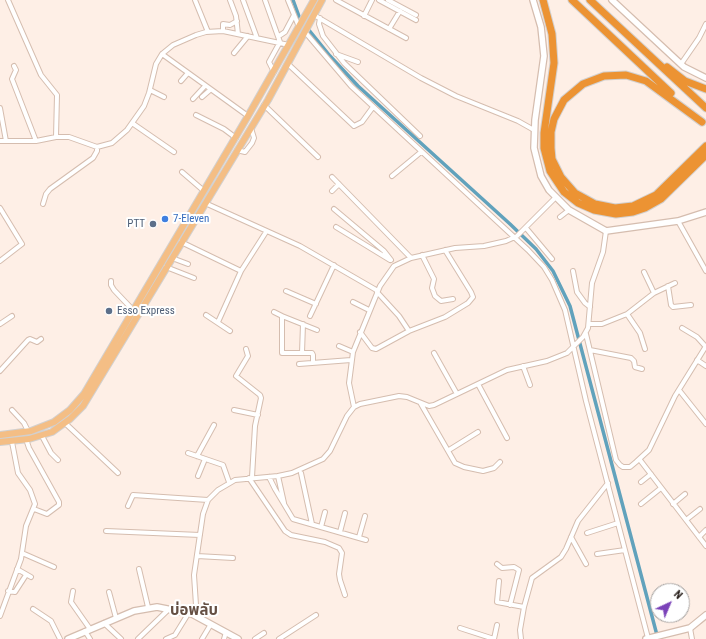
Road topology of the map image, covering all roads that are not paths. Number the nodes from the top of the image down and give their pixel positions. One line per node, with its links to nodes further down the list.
1 (8, 0): 67 (street)
2 (195, 0): 29 (street)
3 (230, 0): 22 (street)
4 (243, 0): 33 (street)
5 (265, 0): 32 (street)
6 (288, 0): 19 (street)
7 (322, 0): 20 (main road)
8 (336, 0): 21 (street)
9 (372, 0): 21 (street)
10 (379, 0): 18 (street)
11 (388, 0): 18 (street)
12 (532, 0): 65 (main road)
13 (543, 0): 86 (highway)
14 (572, 0): 63 (highway)
15 (590, 0): 25 (highway)
16 (612, 0): 42 (main road)
17 (310, 1): 24 (main road)
18 (400, 11): 26 (street)
19 (294, 15): 24 (street); 32 (street)
20 (317, 16): 28 (main road); 39 (street); 65 (street)
21 (364, 16): 26 (street)
22 (237, 21): 27 (street); 30 (street)
23 (706, 24): 42 (street)
24 (300, 26): 36 (main road)
25 (618, 26): 51 (highway); 58 (highway)
26 (389, 29): 34 (street)
27 (223, 31): 29 (street); 30 (street)
28 (305, 31): 41 (main road); 56 (street)
29 (208, 32): 38 (street)
30 (238, 34): 31 (street)
31 (248, 36): 33 (street); 37 (street)
32 (279, 36): 35 (street)
33 (257, 38): 35 (street)
34 (406, 38)
35 (280, 42): 36 (street); 44 (street)
36 (290, 45): 44 (main road)
37 (234, 53)
38 (162, 54): 45 (street); 49 (street)
39 (336, 54): 40 (street); 66 (street)
40 (358, 62)
41 (288, 64): 55 (main road); 56 (street)
42 (680, 64): 46 (main road)
43 (14, 66): 71 (street)
44 (274, 72): 59 (main road)
45 (188, 73): 47 (street); 48 (street)
46 (706, 78)
47 (181, 81)
48 (205, 86): 50 (street); 54 (street)
49 (150, 90): 52 (street); 62 (street)
50 (210, 90): 53 (street); 61 (street)
51 (706, 90)
52 (164, 97)
53 (202, 97)
54 (193, 99)
55 (264, 105): 59 (main road); 64 (main road); 78 (street)
56 (373, 107): 76 (street)
57 (0, 108): 70 (street)
58 (706, 108)
59 (253, 109): 61 (main road)
60 (196, 115): 68 (street)
61 (248, 116): 68 (main road)
62 (132, 123): 73 (street); 75 (street)
63 (704, 123): 86 (highway)
64 (251, 128): 74 (main road); 74 (street)
65 (534, 130): 85 (main road)
66 (420, 136)
67 (56, 137): 71 (street); 73 (street)
68 (236, 138): 83 (main road)
69 (0, 141): 70 (street)
70 (6, 141): 71 (street)
71 (36, 141)
72 (706, 146): 86 (highway)
73 (96, 147): 88 (street)
74 (237, 150): 87 (main road)
75 (174, 152)
76 (421, 152): 80 (street); 99 (street)
77 (706, 155): 86 (highway)
78 (318, 157)
79 (182, 172): 83 (street)
80 (392, 176)
81 (332, 177): 82 (street)
82 (339, 184): 84 (street); 104 (street)
83 (204, 191): 128 (main road)
84 (332, 191)
85 (555, 198): 91 (main road); 96 (street)
86 (651, 202)
87 (205, 203): 98 (street); 100 (main road)
88 (43, 204)
89 (0, 208): 107 (street)
90 (334, 209): 106 (street)
91 (568, 210): 93 (street); 97 (main road)
92 (705, 214): 94 (main road)
93 (560, 217)
94 (678, 221): 97 (main road); 114 (street)
95 (336, 227): 106 (street)
96 (525, 229): 99 (street); 105 (street)
97 (606, 231): 127 (street)
98 (266, 232): 110 (street); 112 (street)
99 (516, 237): 101 (street); 148 (street)
100 (181, 242): 103 (main road); 112 (street)
101 (445, 250): 102 (street); 144 (street)
102 (422, 255): 104 (street); 123 (street)
103 (172, 258): 108 (street); 111 (main road)
104 (411, 258): 109 (street)
105 (552, 259)
106 (391, 260): 109 (street)
107 (0, 261)
108 (188, 264)
109 (396, 264): 121 (street)
110 (334, 265): 121 (street); 125 (street)
111 (166, 267): 116 (street); 173 (main road)
112 (241, 271): 136 (street)
113 (573, 271): 127 (street)
114 (706, 271)
115 (644, 272): 122 (street)
116 (194, 278)
117 (111, 281): 128 (street)
118 (675, 283): 119 (street)
119 (668, 286): 122 (street); 126 (street)
120 (286, 291): 125 (street)
121 (378, 291): 129 (street); 144 (street)
122 (654, 293): 131 (street)
123 (453, 299)
124 (353, 302): 129 (street)
125 (316, 304): 135 (street)
126 (691, 305)
127 (590, 307): 139 (street)
128 (133, 310): 176 (main road)
129 (369, 310): 143 (street)
130 (274, 312): 134 (street)
131 (627, 314): 139 (street); 151 (street)
132 (206, 315): 136 (street)
133 (12, 316): 137 (street)
134 (282, 316): 138 (street); 154 (street)
135 (310, 316)
136 (218, 322): 141 (street)
137 (0, 324)
138 (303, 324): 142 (street); 154 (street)
139 (589, 324): 145 (street)
140 (682, 328): 149 (street)
141 (230, 330)
142 (317, 330)
143 (360, 332): 144 (street); 153 (street)
144 (409, 332)
145 (585, 335): 148 (street); 152 (street)
146 (41, 339): 163 (street)
147 (339, 346): 153 (street)
148 (575, 346): 160 (street); 200 (street)
149 (706, 346): 157 (street)
150 (246, 348): 172 (street)
151 (645, 349)
152 (590, 350): 162 (street); 189 (street)
153 (353, 352): 156 (street)
154 (302, 353): 158 (street)
155 (434, 353): 167 (street)
156 (351, 360): 158 (street); 169 (street)
157 (697, 360): 161 (street); 166 (street)
158 (313, 363): 159 (street)
159 (298, 364)
160 (523, 366): 164 (street); 165 (street)
161 (706, 366)
162 (642, 369)
163 (0, 371)
164 (478, 384): 167 (street); 180 (street)
165 (530, 385)
166 (679, 390): 174 (street); 189 (street)
167 (457, 394): 168 (street)
168 (421, 403): 169 (street); 184 (street)
169 (354, 407): 196 (street)
170 (12, 410): 176 (street)
171 (234, 410): 172 (street)
172 (258, 415): 197 (street)
173 (65, 423): 179 (main road); 192 (street)
174 (706, 424)
175 (214, 425): 186 (street)
176 (28, 431): 178 (main road)
177 (478, 432): 184 (street)
178 (0, 435)
179 (42, 436): 181 (main road); 188 (street)
180 (506, 438)
181 (26, 439): 183 (main road); 209 (street)
182 (0, 442): 183 (main road)
183 (12, 442): 209 (street)
184 (448, 450): 190 (street)
185 (188, 453): 186 (street)
186 (198, 456): 187 (street)
187 (205, 459): 194 (street); 198 (street)
188 (58, 460)
189 (640, 460): 193 (street)
190 (500, 462)
191 (301, 473): 215 (street)
192 (118, 474)
193 (651, 474): 199 (street); 201 (street)
194 (198, 476)
195 (270, 476): 196 (street); 197 (street); 206 (street)
196 (278, 476): 206 (street)
197 (251, 478): 198 (street); 243 (street)
198 (229, 482): 203 (street)
199 (641, 482)
200 (608, 483): 214 (street); 223 (street)
201 (661, 488): 204 (street); 205 (street)
202 (685, 494): 205 (street)
203 (208, 500): 207 (street); 221 (street)
204 (641, 504)
205 (673, 504): 213 (street)
206 (285, 505): 215 (street)
207 (128, 506)
208 (700, 508): 213 (street)
209 (34, 509): 228 (street)
210 (325, 512): 216 (street)
211 (344, 513): 219 (street)
212 (364, 516): 222 (street)
213 (686, 520): 224 (street)
214 (618, 523): 220 (street); 227 (street)
215 (312, 524): 216 (street)
216 (321, 527): 219 (street)
217 (706, 530): 224 (street)
218 (106, 531): 221 (street)
219 (340, 532): 222 (street)
220 (587, 533)
221 (200, 535): 230 (street)
222 (359, 537): 225 (street)
223 (571, 537): 233 (street); 245 (street)
224 (699, 537): 226 (street)
225 (366, 540)
226 (706, 546)
227 (625, 550): 229 (street); 262 (street)
228 (22, 553): 234 (street); 235 (street)
229 (597, 554)
230 (197, 556): 231 (street); 249 (street)
231 (233, 558)
232 (497, 564): 244 (street)
233 (586, 564)
234 (54, 567)
235 (17, 569): 237 (street); 240 (street)
236 (139, 569): 246 (street)
237 (26, 575): 238 (street); 240 (street)
238 (31, 577)
239 (499, 581): 244 (street)
240 (8, 591): 252 (street)
241 (72, 591): 259 (street)
242 (110, 592): 253 (street)
243 (345, 595)
244 (510, 605): 245 (street)
245 (524, 607): 275 (street)
246 (148, 608): 248 (main road); 253 (main road)
247 (33, 609): 263 (street)
248 (168, 610): 249 (main road); 267 (street)
249 (190, 614): 255 (main road); 268 (street)
250 (316, 615): 273 (street)
251 (706, 615): 258 (main road)
252 (0, 616)
253 (116, 618): 254 (main road)
254 (103, 623): 259 (main road); 266 (street)
255 (211, 624): 260 (main road); 269 (street)
256 (497, 625): 274 (street)
257 (460, 628): 274 (street)
258 (690, 628): 262 (main road); 276 (street)
259 (87, 630): 264 (main road); 265 (street)
260 (226, 632): 270 (street); 271 (main road)
261 (264, 633): 272 (street)
262 (650, 638)
263 (60, 639)
264 (68, 639)
265 (90, 639)
266 (121, 639)
267 (138, 639)
268 (166, 639)
269 (202, 639)
270 (224, 639)
271 (238, 639)
272 (255, 639)
273 (279, 639)
274 (494, 639)
275 (521, 639)
276 (692, 639)

